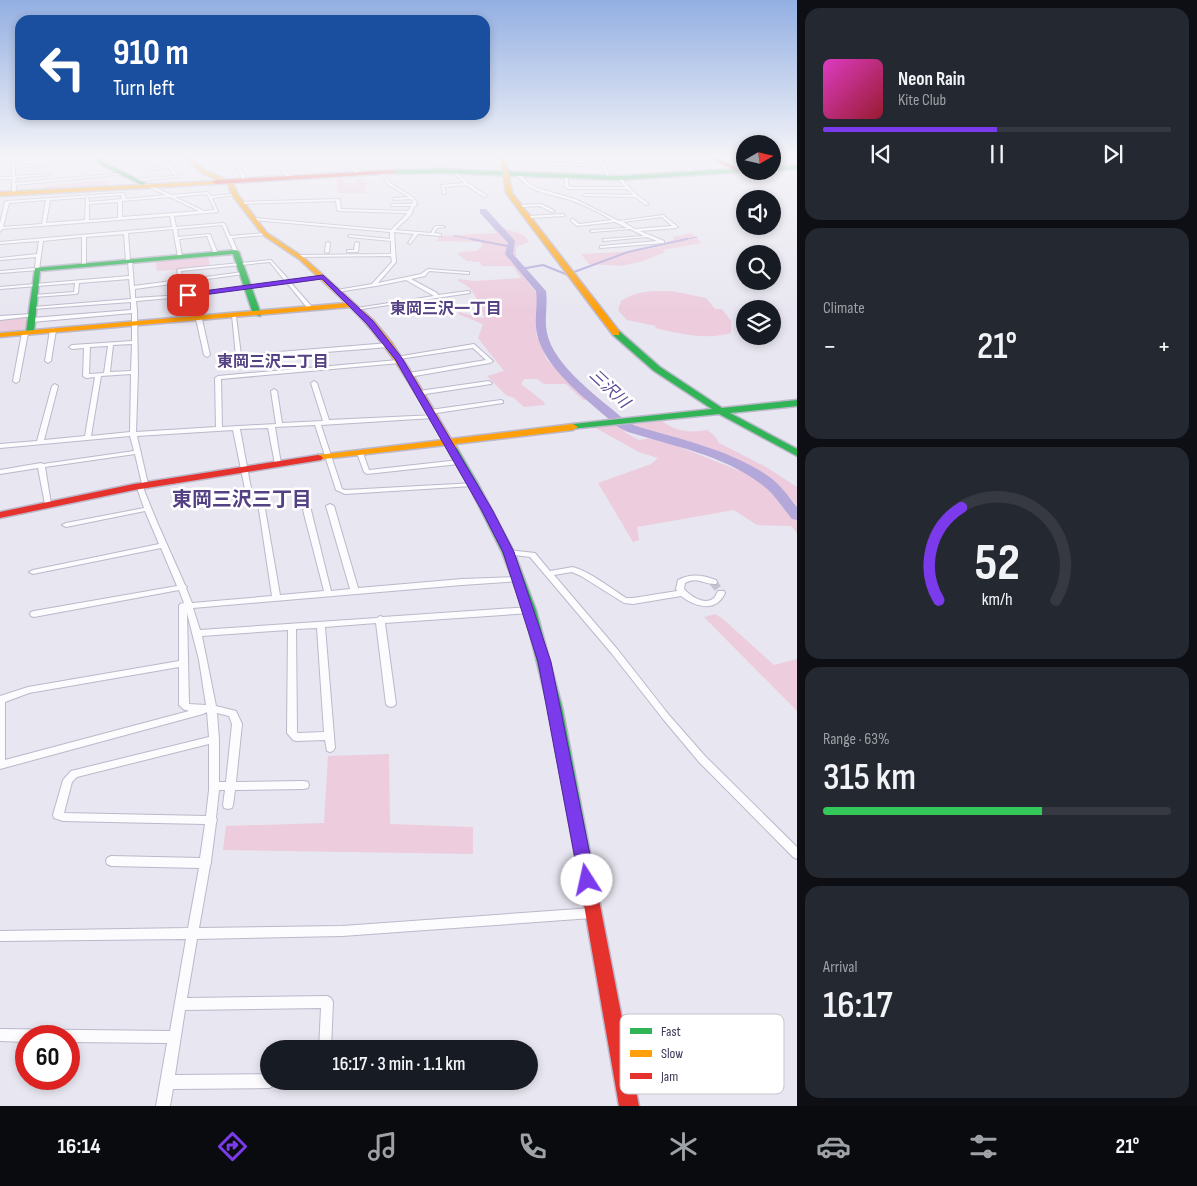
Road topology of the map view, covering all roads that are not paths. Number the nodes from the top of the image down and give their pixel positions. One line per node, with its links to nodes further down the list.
1 (6, 210): 26 (street)
2 (46, 210): 22 (street)
3 (88, 210): 20 (street)
4 (121, 210): 17 (street)
5 (199, 210): 12 (street)
6 (216, 210): 12 (street)
7 (246, 210): 18 (street)
8 (339, 210): 11 (street)
9 (523, 210): 16 (street)
10 (593, 210): 21 (street)
11 (380, 211): 13 (street)
12 (205, 212): 14 (street)
13 (411, 212): 27 (street)
14 (172, 215): 17 (street); 24 (street)
15 (563, 215): 16 (street)
16 (529, 217): 107 (street)
17 (120, 219): 20 (street)
18 (253, 219): 27 (street); 31 (street)
19 (572, 220): 21 (street)
20 (87, 221): 22 (street)
21 (617, 222): 25 (street); 25 (street)
22 (44, 225): 26 (street)
23 (443, 227): 32 (street)
24 (175, 228): 29 (street); 37 (street); 38 (street)
25 (632, 229): 28 (street); 36 (street)
26 (0, 230)
27 (392, 230): 30 (street); 40 (street)
28 (592, 231)
29 (126, 232): 34 (street); 55 (street)
30 (417, 233): 32 (street); 44 (street)
31 (265, 234): 37 (street); 50 (street)
32 (432, 234): 33 (street)
33 (440, 235)
34 (84, 236): 39 (street); 56 (street)
35 (350, 236): 40 (street)
36 (647, 236): 41 (street); 46 (street)
37 (229, 237): 47 (street)
38 (177, 238): 49 (street); 53 (street)
39 (42, 239): 42 (street); 52 (street)
40 (394, 240): 51 (street)
41 (604, 240)
42 (0, 242)
43 (328, 243): 48 (street)
44 (410, 243)
45 (357, 244): 48 (street)
46 (602, 247)
47 (236, 252): 49 (street); 58 (street)
48 (327, 252): 50 (street)
49 (216, 254): 53 (street)
50 (295, 255): 51 (street); 62 (street)
51 (393, 255): 67 (street)
52 (39, 256): 54 (street); 57 (street)
53 (180, 257): 55 (street)
54 (0, 259)
55 (129, 261): 56 (street); 61 (street)
56 (84, 265): 57 (street)
57 (37, 269): 59 (street); 75 (street)
58 (242, 269): 64 (street); 64 (street); 66 (street); 68 (street)
59 (0, 272)
60 (468, 273): 63 (street)
61 (131, 277): 65 (street); 70 (street)
62 (323, 277): 66 (street); 71 (street)
63 (408, 279): 67 (street); 73 (street)
64 (181, 281): 70 (street)
65 (77, 282): 75 (street); 75 (street)
66 (288, 282): 68 (street); 77 (street)
67 (374, 285): 71 (street)
68 (248, 287): 74 (street); 79 (street)
69 (0, 288): 75 (street)
70 (132, 288): 74 (street)
71 (337, 291): 76 (street)
72 (468, 292): 73 (street)
73 (436, 296): 76 (street)
74 (134, 300): 75 (street); 78 (street)
75 (33, 305): 78 (street); 81 (street); 85 (street)
76 (355, 307): 77 (street); 89 (street)
77 (311, 309): 79 (street)
78 (135, 312): 83 (street)
79 (258, 314): 80 (street)
80 (234, 316): 82 (street); 89 (street)
81 (0, 318)
82 (198, 319): 83 (street); 92 (street)
83 (135, 324): 84 (street); 87 (street)
84 (53, 330): 85 (street); 94 (street)
85 (27, 332): 86 (street); 99 (street)
86 (0, 335)
87 (135, 342): 88 (street); 95 (street)
88 (111, 344): 90 (street); 96 (street)
89 (389, 345): 93 (street)
90 (88, 346): 91 (street); 97 (street)
91 (72, 347)
92 (207, 355)
93 (399, 360): 98 (street); 98 (street); 114 (street)
94 (48, 361)
95 (135, 372): 96 (street); 115 (street)
96 (107, 374): 97 (street)
97 (98, 375): 116 (street)
98 (409, 375): 104 (street)
99 (16, 381)
100 (314, 383): 109 (street)
101 (489, 383): 104 (street)
102 (55, 386): 117 (street)
103 (274, 391): 112 (street)
104 (420, 393): 108 (street)
105 (501, 402): 108 (street)
106 (797, 403): 107 (street)
107 (720, 411): 118 (street); 122 (street)
108 (432, 414): 109 (street); 118 (street)
109 (326, 422): 110 (street)
110 (317, 423): 112 (street); 123 (street)
111 (272, 425): 112 (street); 113 (street); 125 (street)
112 (280, 425)
113 (236, 427): 114 (street); 127 (street)
114 (219, 428): 115 (street)
115 (132, 434): 116 (street); 120 (street)
116 (88, 438): 117 (street)
117 (40, 442): 119 (street)
118 (448, 442): 121 (street); 124 (street)
119 (0, 446)
120 (137, 452): 126 (street); 130 (street)
121 (360, 453): 123 (street); 124 (street)
122 (797, 453)
123 (327, 458): 125 (street); 129 (street)
124 (460, 462): 129 (street)
125 (278, 464): 127 (street)
126 (41, 465): 128 (street); 133 (street)
127 (244, 468): 130 (street); 131 (street)
128 (0, 472)
129 (473, 484): 140 (street)
130 (142, 485): 133 (street); 135 (street)
131 (250, 499)
132 (261, 503): 150 (street)
133 (48, 504): 137 (street)
134 (330, 506): 146 (street)
135 (147, 509): 138 (street); 139 (street)
136 (307, 510): 147 (street)
137 (0, 515)
138 (66, 525)
139 (164, 545): 141 (street); 145 (street)
140 (508, 552): 142 (street); 143 (street)
141 (33, 572)
142 (548, 574): 148 (street); 171 (street)
143 (519, 579): 146 (street); 152 (street)
144 (713, 582): 148 (street)
145 (183, 586): 151 (street); 153 (street)
146 (355, 591): 147 (street)
147 (328, 593): 150 (street)
148 (682, 593): 149 (street)
149 (721, 593)
150 (276, 597): 151 (street)
151 (189, 606): 157 (street); 158 (street)
152 (530, 610): 154 (street); 174 (street)
153 (34, 614)
154 (380, 619): 155 (street); 160 (street)
155 (322, 624): 156 (street); 162 (street)
156 (292, 626): 157 (street); 162 (street)
157 (197, 633): 161 (street)
158 (183, 663): 159 (street); 161 (street)
159 (0, 700): 165 (street)
160 (391, 704)
161 (208, 709): 163 (street); 165 (street); 166 (street)
162 (329, 736): 164 (street)
163 (214, 739): 168 (street); 170 (street)
164 (330, 748)
165 (0, 765)
166 (230, 784): 167 (street); 168 (street); 169 (street)
167 (304, 785)
168 (214, 786): 170 (street)
169 (228, 805)
170 (212, 820): 173 (street)
171 (797, 854)
172 (111, 861): 173 (street)
173 (206, 863): 175 (street)
174 (593, 913): 175 (street); 181 (street)
175 (193, 933): 176 (street); 177 (street)
176 (0, 936)
177 (180, 1004): 179 (street); 180 (street)
178 (0, 1035): 179 (street)
179 (175, 1037): 183 (street)
180 (325, 1040)
181 (620, 1058)
182 (260, 1080): 183 (street)
183 (167, 1082): 184 (street)
184 (163, 1106)

